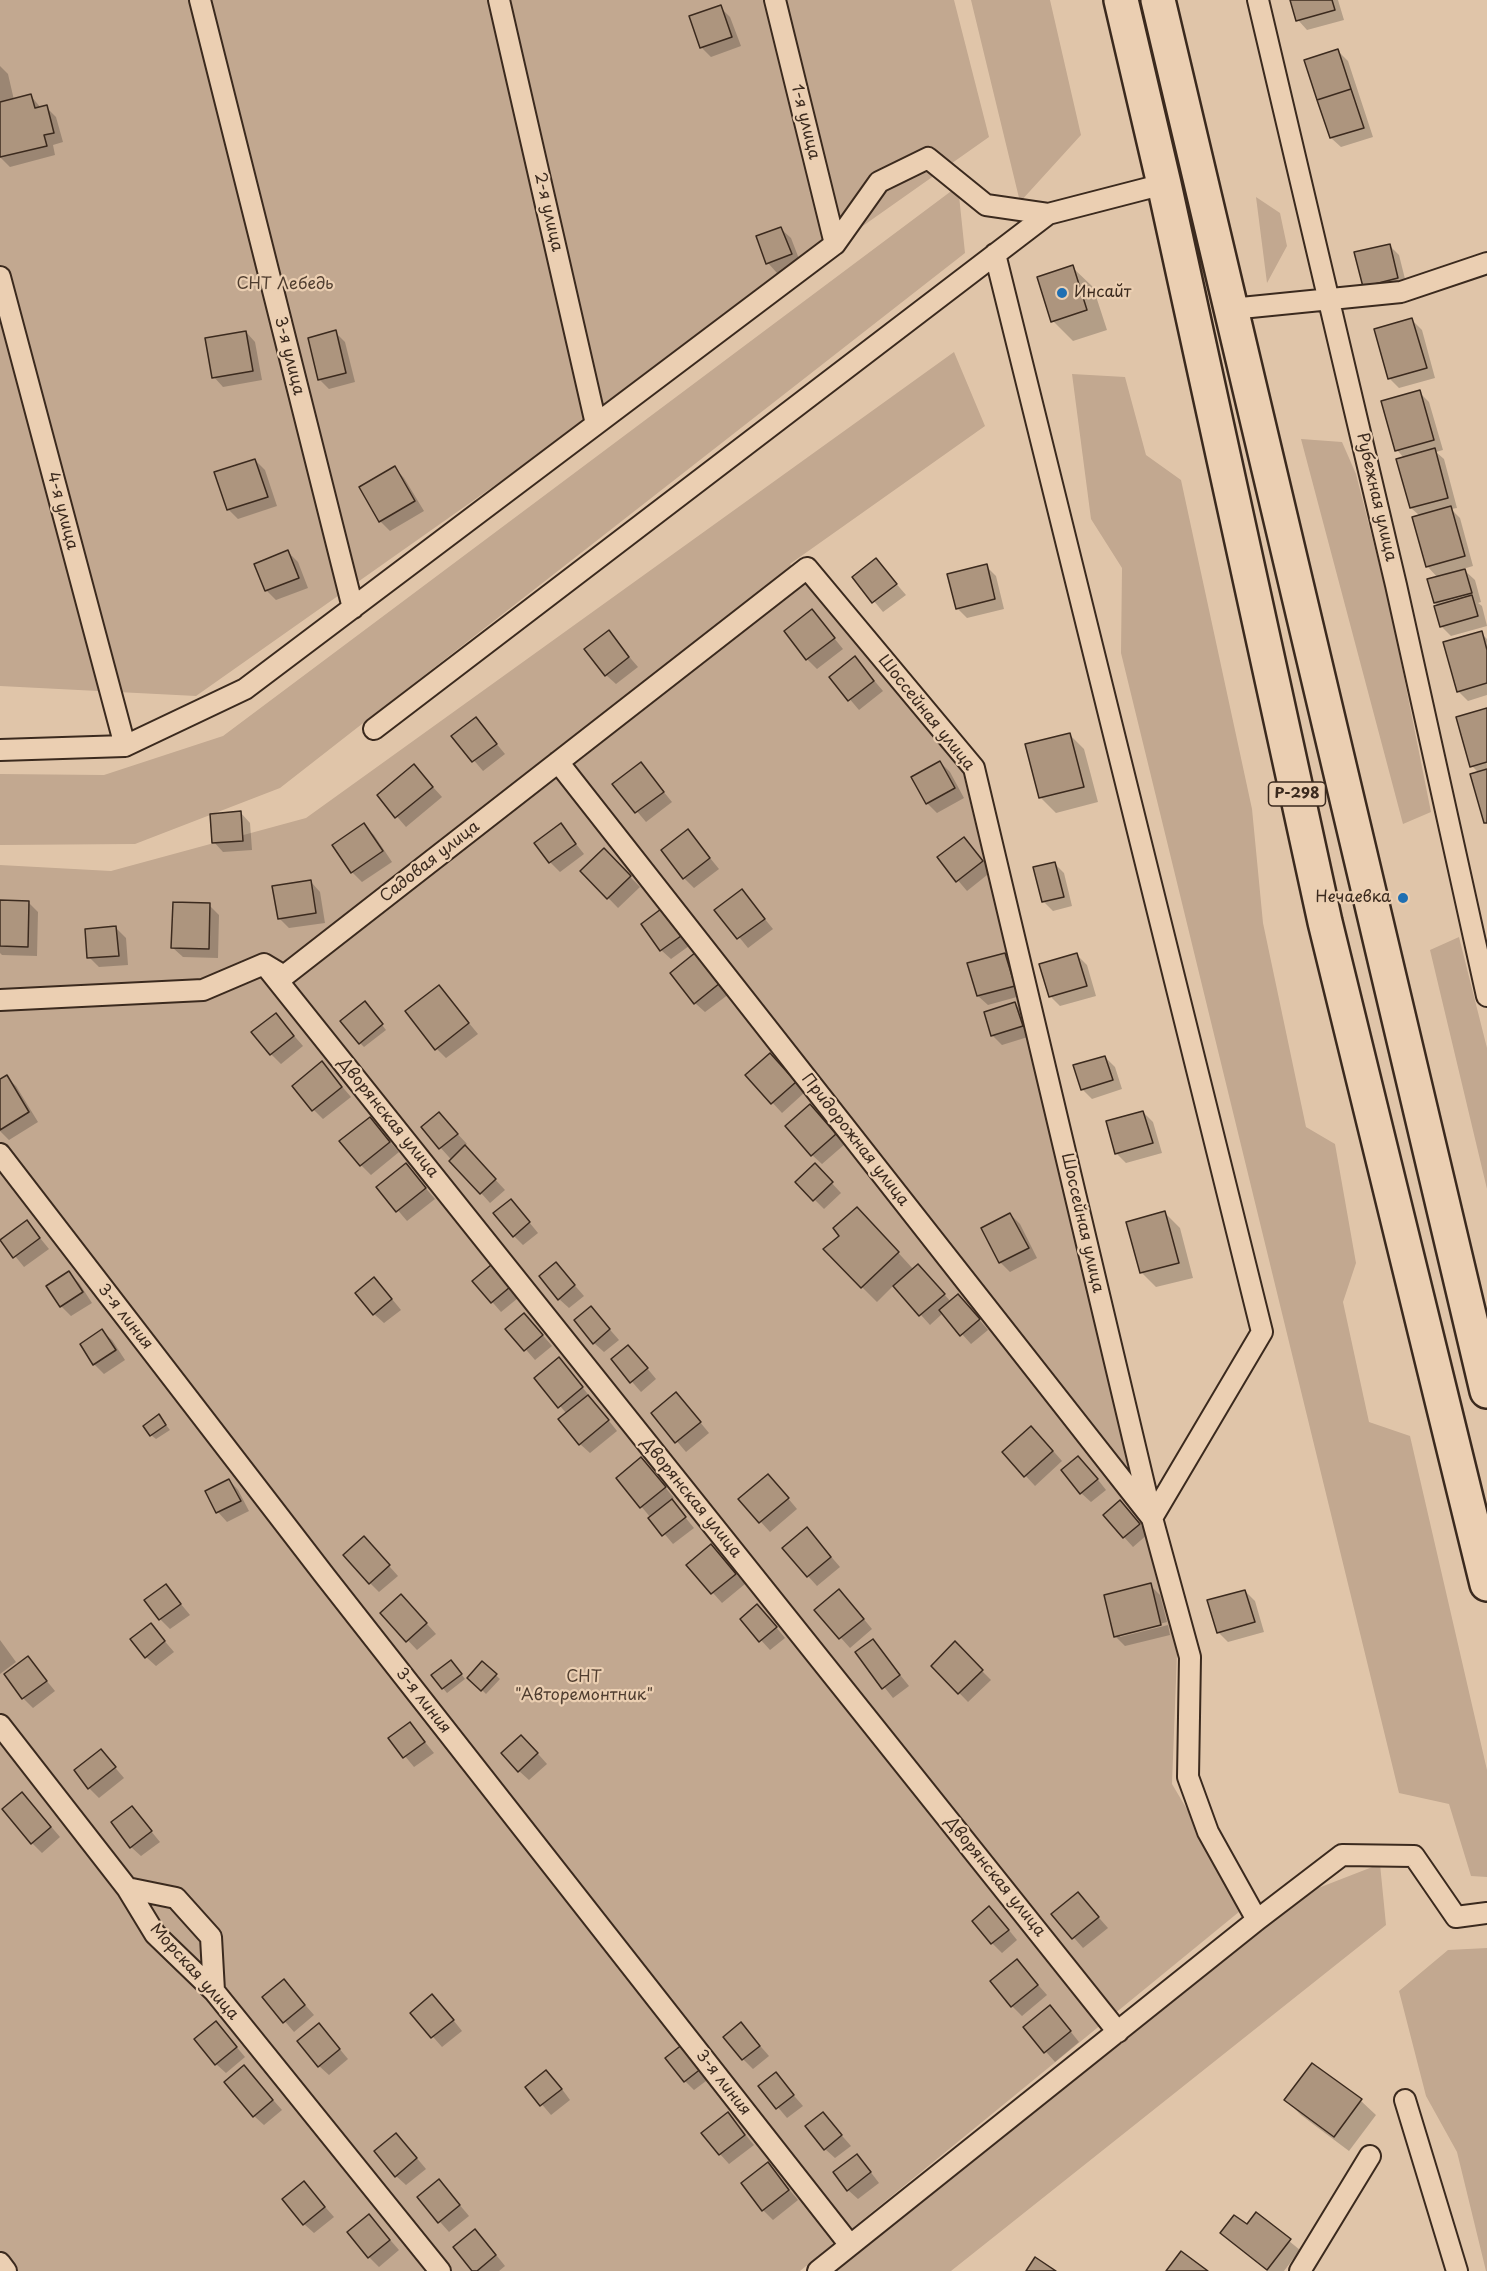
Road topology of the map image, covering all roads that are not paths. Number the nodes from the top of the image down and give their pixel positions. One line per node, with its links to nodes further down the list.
1 (200, 0): 17 (street, 3-я улица)
2 (499, 0): 15 (street, 2-я улица)
3 (775, 0): 9 (street, 1-я улица)
4 (1121, 0): 7 (highway, Р-298)
5 (1158, 0): 14 (highway, Р-298)
6 (1258, 0): 13 (street, Рубежная улица)
7 (1164, 184): 8 (street); 28 (highway, Р-298)
8 (1048, 214): 9 (street); 10 (street)
9 (835, 244): 15 (street)
10 (995, 254): 18 (street); 27 (street)
11 (1487, 262): 13 (street)
12 (0, 277): 19 (street, 4-я улица)
13 (1330, 299): 14 (street); 23 (street, Рубежная улица)
14 (1231, 309): 26 (highway, Р-298)
15 (596, 424): 17 (street)
16 (807, 568): 21 (street, Садовая улица); 27 (street, Шоссейная улица)
17 (353, 608): 19 (street)
18 (374, 729)
19 (125, 746): 20 (street)
20 (0, 750)
21 (558, 762): 22 (street, Садовая улица); 27 (street, Придорожная улица)
22 (264, 964): 24 (street); 34 (street, Дворянская улица)
23 (1487, 996)
24 (0, 1000)
25 (0, 1154): 37 (street, 3-я линия)
26 (1487, 1391)
27 (1152, 1518): 32 (street, Шоссейная улица)
28 (1487, 1584)
29 (0, 1725): 30 (street, Морская улица)
30 (127, 1888): 33 (street, Морская улица); 33 (street)
31 (1487, 1913): 32 (street)
32 (1257, 1920): 34 (street)
33 (214, 1991): 40 (street, Морская улица)
34 (1118, 2032): 37 (street)
35 (1405, 2100): 43 (street)
36 (1370, 2156): 42 (street)
37 (850, 2245): 41 (street)
38 (0, 2264): 39 (street)
39 (6, 2271)
40 (440, 2271)
41 (818, 2271)
42 (1300, 2271)
43 (1456, 2271)

